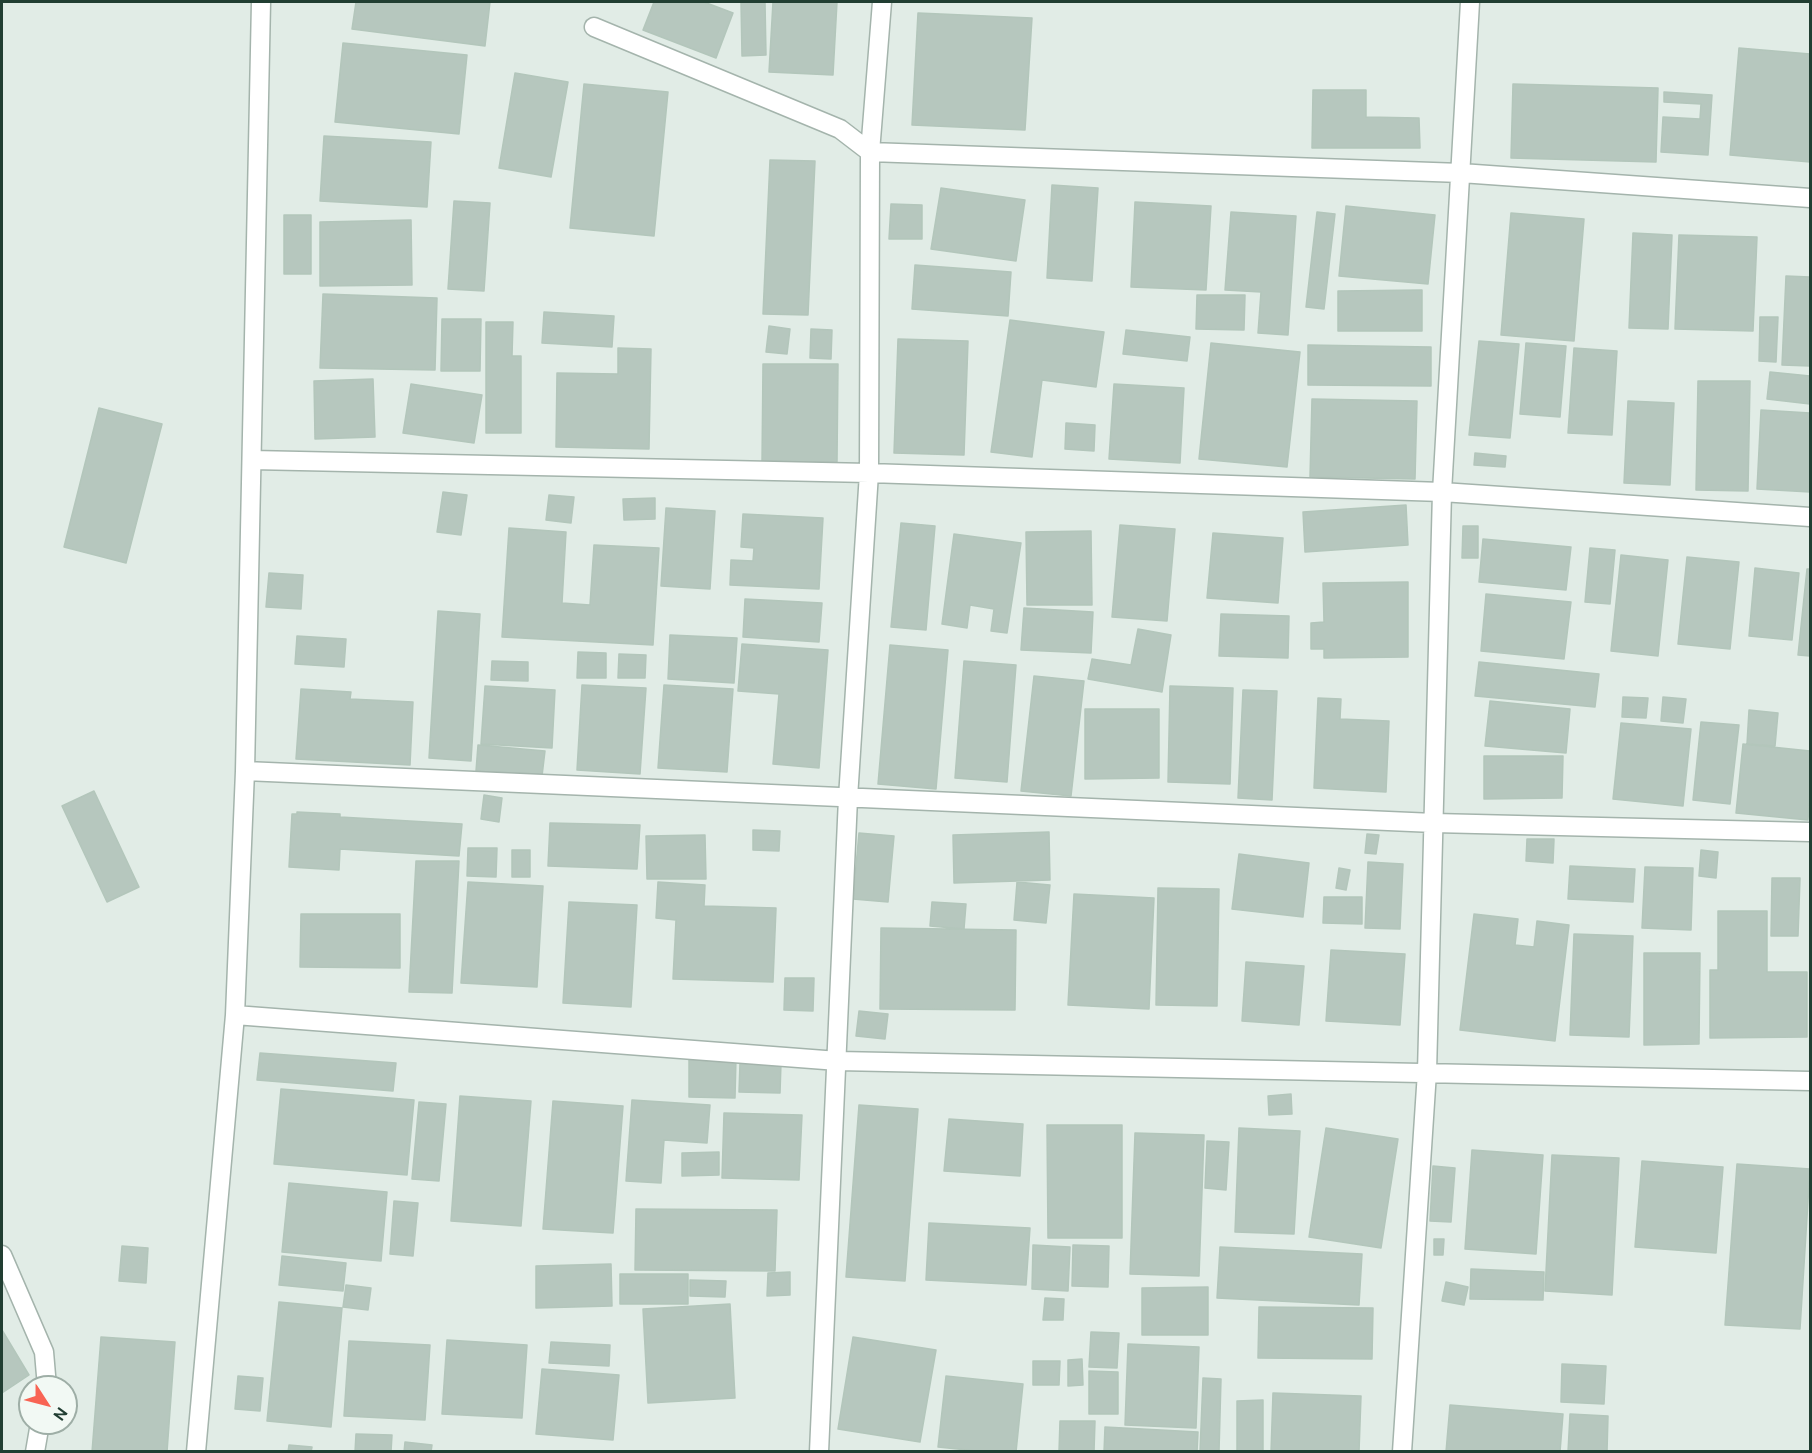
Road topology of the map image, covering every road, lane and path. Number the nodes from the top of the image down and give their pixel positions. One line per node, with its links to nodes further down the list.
1 (261, 2): 8 (street)
2 (882, 2): 5 (street)
3 (1470, 2): 6 (street)
4 (594, 27): 5 (street)
5 (870, 152): 6 (street); 9 (street)
6 (1461, 173): 7 (street); 10 (street)
7 (1810, 198)
8 (252, 460): 9 (street); 12 (street)
9 (869, 473): 10 (street); 13 (street)
10 (1442, 492): 11 (street); 14 (street)
11 (1810, 517)
12 (245, 771): 13 (street); 16 (street)
13 (848, 798): 14 (street); 17 (street)
14 (1434, 823): 15 (street); 18 (street)
15 (1810, 832)
16 (235, 1015): 17 (street); 24 (street)
17 (838, 1061): 18 (street); 25 (street)
18 (1427, 1072): 19 (street); 26 (street)
19 (1810, 1082)
20 (2, 1255): 21 (street)
21 (45, 1375)
22 (38, 1435): 23 (street)
23 (35, 1452)
24 (196, 1452)
25 (819, 1452)
26 (1402, 1452)

